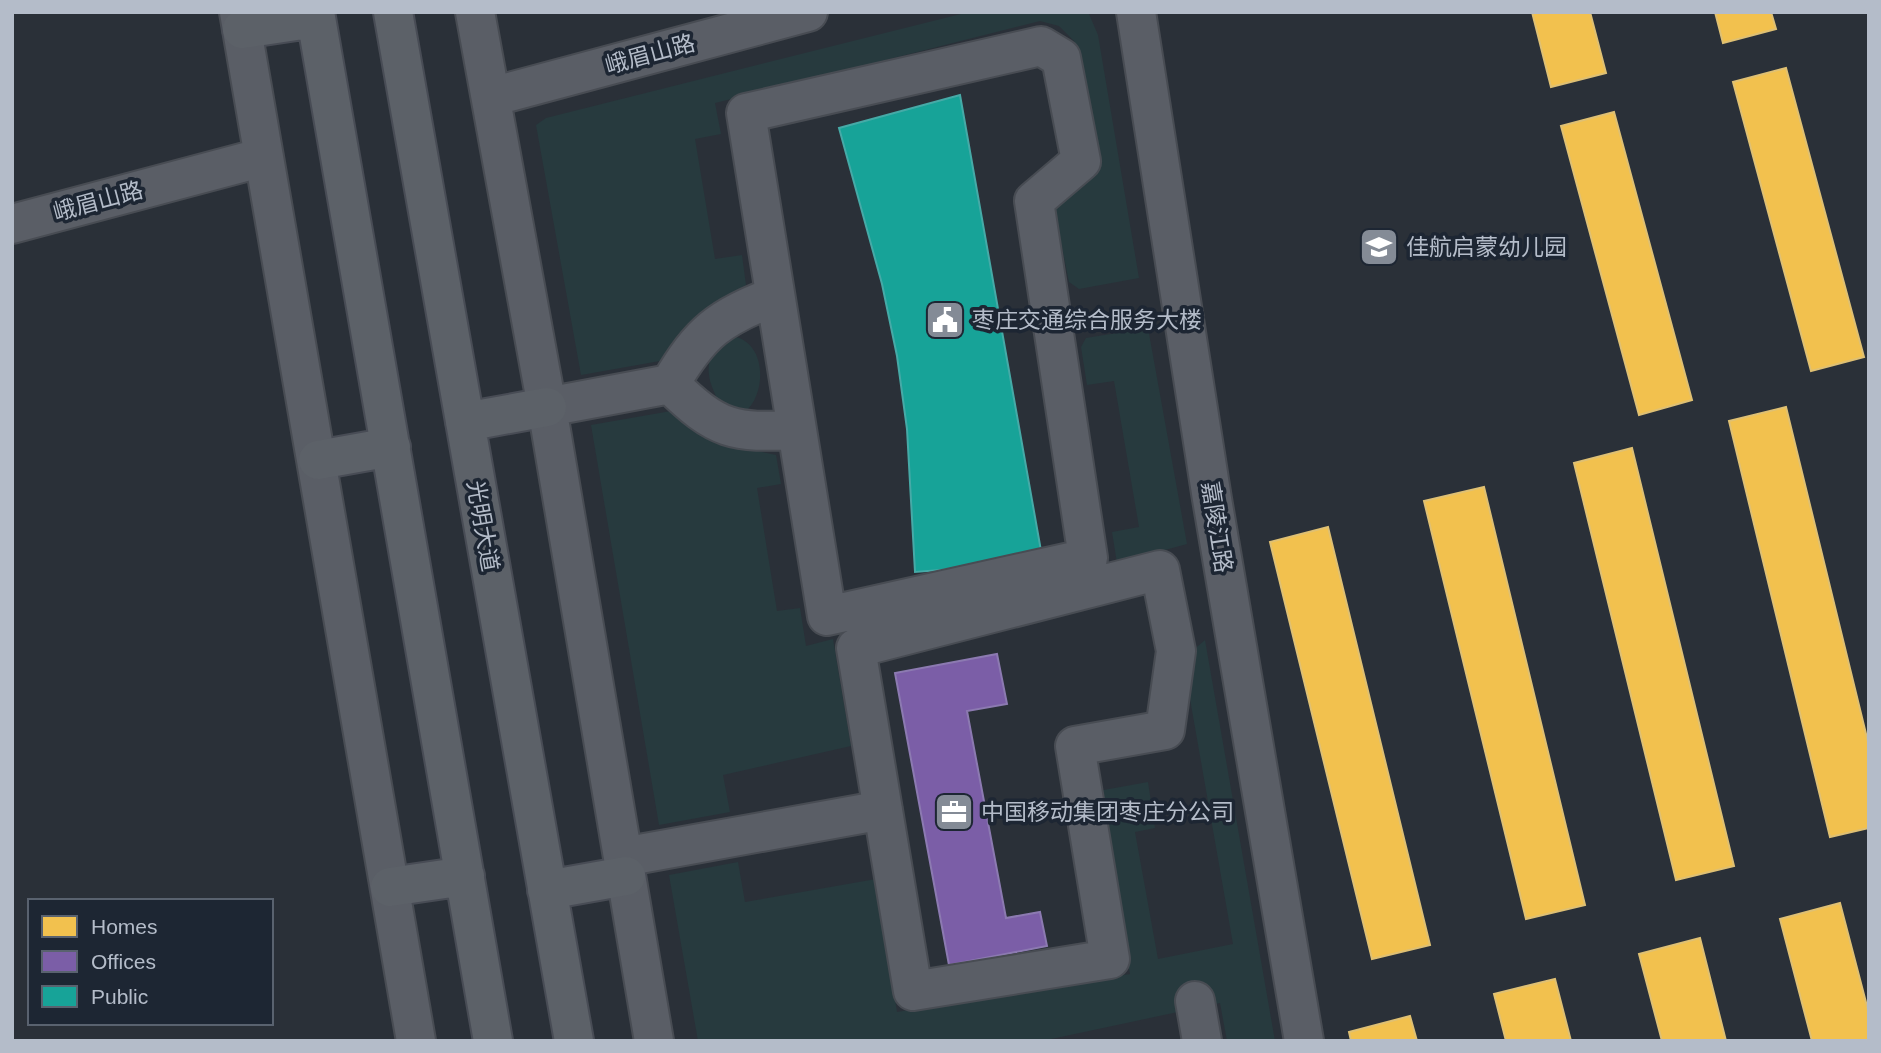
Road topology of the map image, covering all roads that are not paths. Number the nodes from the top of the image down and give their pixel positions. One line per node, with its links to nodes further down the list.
1 (393, 12): 13 (main road, 光明大道)
2 (475, 12): 7 (street)
3 (808, 12): 7 (street, 峨眉山路)
4 (1136, 12): 28 (street, 嘉陵江路)
5 (316, 15): 6 (main road); 15 (main road)
6 (240, 21): 8 (street)
7 (491, 97): 12 (street)
8 (264, 157): 9 (street, 峨眉山路); 16 (street)
9 (12, 224)
10 (775, 296): 11 (street); 14 (street); 14 (street)
11 (670, 384): 12 (street); 14 (street)
12 (547, 407): 13 (main road); 18 (street)
13 (465, 422): 21 (main road, 光明大道)
14 (797, 430)
15 (391, 447): 16 (main road); 19 (main road)
16 (318, 460): 20 (street)
17 (883, 810): 17 (street); 18 (street)
18 (625, 867): 21 (main road); 26 (street)
19 (465, 876): 20 (main road); 24 (main road)
20 (390, 887): 23 (street)
21 (547, 890): 25 (main road, 光明大道)
22 (1195, 1001): 27 (street)
23 (416, 1041)
24 (494, 1041)
25 (574, 1041)
26 (654, 1041)
27 (1202, 1041)
28 (1304, 1041)

